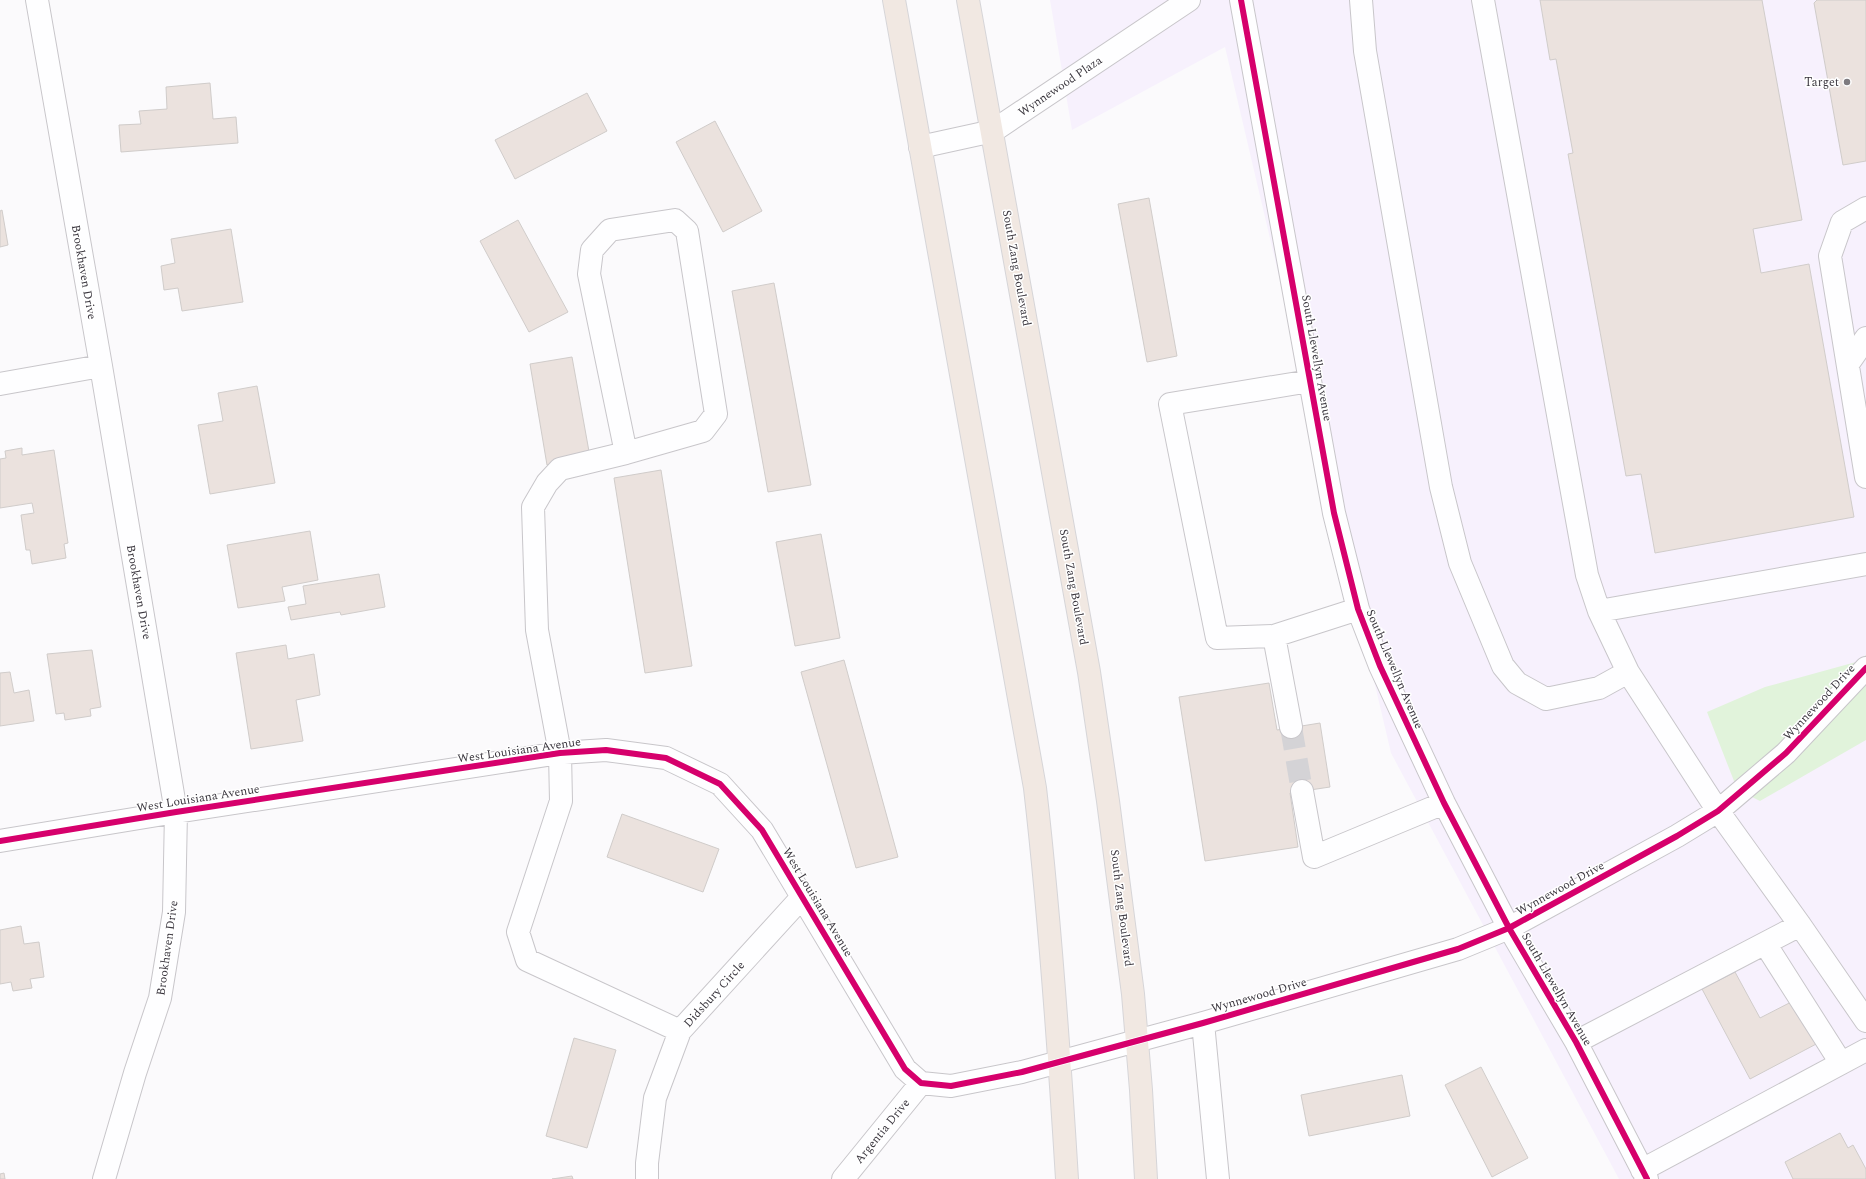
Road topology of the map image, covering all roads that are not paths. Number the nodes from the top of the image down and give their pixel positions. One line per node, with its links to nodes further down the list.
1 (37, 0): 13 (street, Brookhaven Drive)
2 (894, 0): 9 (main road)
3 (968, 0): 8 (main road, South Zang Boulevard)
4 (1189, 0): 8 (street, Wynnewood Plaza)
5 (1241, 0): 14 (street, South Llewellyn Avenue)
6 (1362, 0): 23 (street)
7 (1483, 0): 20 (street)
8 (993, 131): 9 (street, Wynnewood Plaza); 38 (main road, South Zang Boulevard)
9 (920, 147): 41 (main road)
10 (1866, 208): 12 (street)
11 (1866, 338): 12 (street)
12 (1848, 364): 17 (street)
13 (101, 366): 15 (street); 29 (street, Brookhaven Drive)
14 (1310, 381): 19 (street, South Llewellyn Avenue); 21 (street)
15 (0, 384)
16 (626, 453): 16 (street); 25 (street)
17 (1866, 477)
18 (1866, 564): 20 (street)
19 (1358, 609): 21 (street); 27 (street, South Llewellyn Avenue)
20 (1599, 611): 23 (street)
21 (1274, 636): 24 (street)
22 (1866, 668): 28 (street, Wynnewood Drive)
23 (1628, 672): 28 (street)
24 (1291, 728)
25 (560, 753): 29 (street, West Louisiana Avenue); 31 (street, West Louisiana Avenue); 37 (street)
26 (1302, 791): 27 (street)
27 (1444, 803): 33 (street, South Llewellyn Avenue)
28 (1718, 811): 32 (street); 33 (street, Wynnewood Drive)
29 (176, 812): 30 (street, West Louisiana Avenue); 46 (street, Brookhaven Drive)
30 (0, 841)
31 (802, 896): 37 (street, Didsbury Circle); 43 (street, West Louisiana Avenue)
32 (1800, 925): 34 (street); 35 (street)
33 (1509, 928): 36 (street, Wynnewood Drive); 39 (street, South Llewellyn Avenue)
34 (1766, 945): 39 (street); 42 (street)
35 (1866, 1021)
36 (1203, 1023): 38 (street, Wynnewood Drive); 50 (street)
37 (680, 1031): 47 (street, Didsbury Circle)
38 (1137, 1041): 41 (street); 49 (main road, South Zang Boulevard)
39 (1576, 1042): 44 (street, South Llewellyn Avenue)
40 (1866, 1050): 42 (street)
41 (1060, 1062): 43 (street); 48 (main road)
42 (1841, 1064): 44 (street)
43 (921, 1083): 45 (street, Argentia Drive)
44 (1645, 1174)
45 (850, 1177)
46 (104, 1179)
47 (647, 1179)
48 (1067, 1179)
49 (1146, 1179)
50 (1218, 1179)

